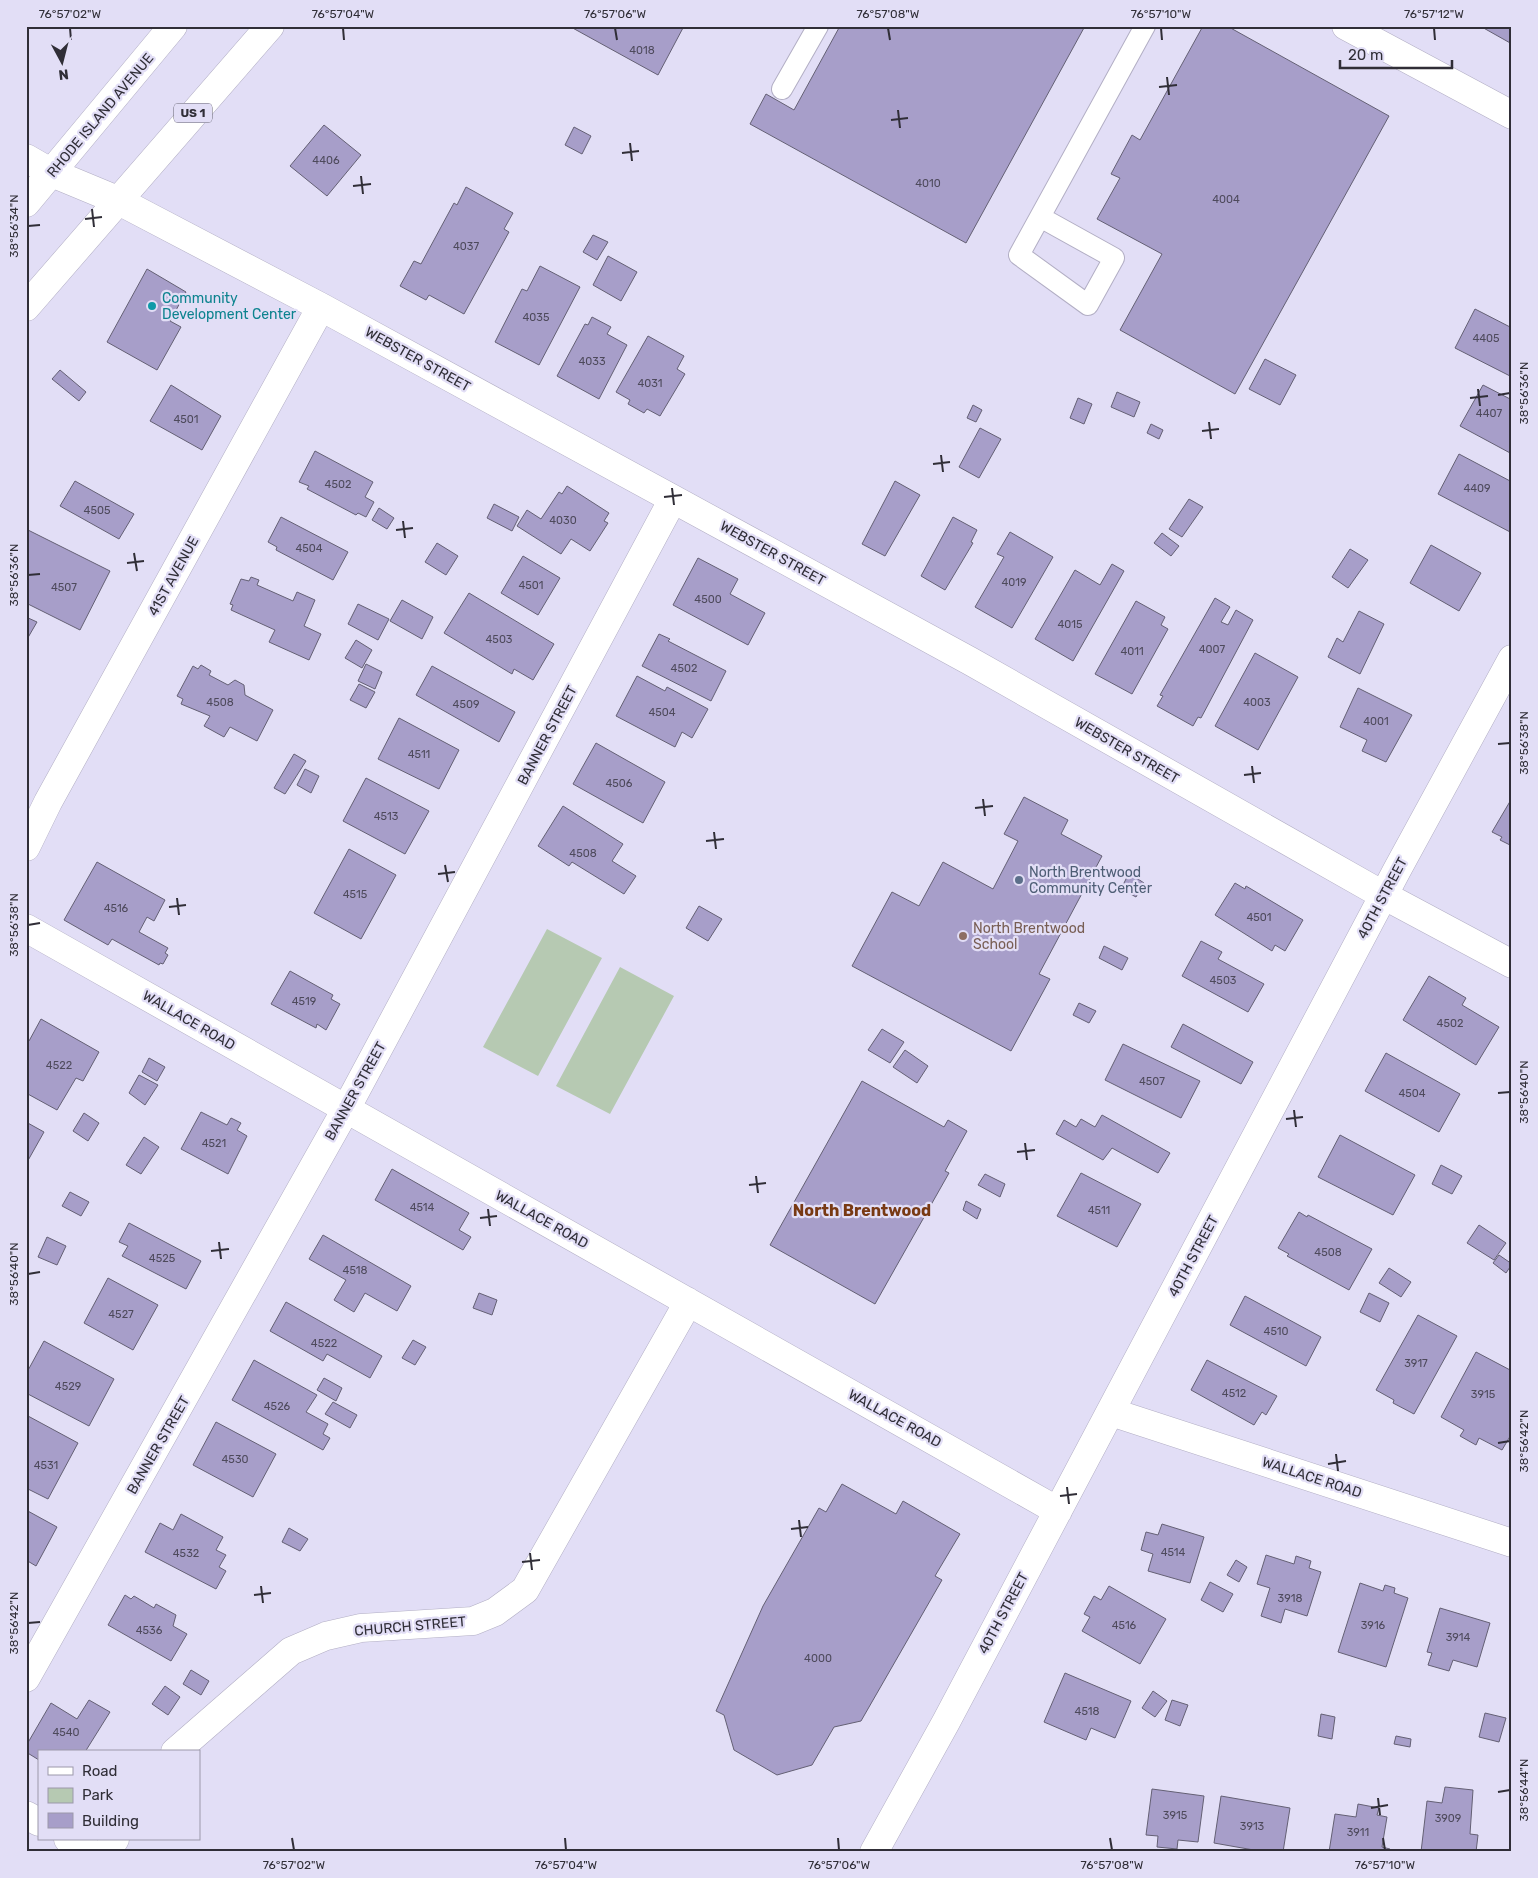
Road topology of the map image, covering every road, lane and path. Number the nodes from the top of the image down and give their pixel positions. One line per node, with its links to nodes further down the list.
1 (173, 26): 9 (street, RHODE ISLAND AVENUE)
2 (270, 26): 10 (street, US 1)
3 (818, 26): 6 (lane)
4 (1145, 26): 12 (lane)
5 (1346, 26): 7 (street)
6 (782, 89)
7 (1512, 115)
8 (26, 158): 9 (street, WEBSTER STREET)
9 (52, 173): 10 (street, WEBSTER STREET); 11 (street, RHODE ISLAND AVENUE)
10 (117, 200): 13 (street, US 1); 14 (street, WEBSTER STREET)
11 (26, 203)
12 (1040, 217): 12 (lane)
13 (26, 307)
14 (321, 307): 15 (street, WEBSTER STREET); 17 (street, 41ST AVENUE)
15 (673, 499): 19 (street, WEBSTER STREET); 22 (street, BANNER STREET)
16 (1512, 659): 19 (street, 40TH STREET)
17 (37, 804): 18 (street, 41ST AVENUE)
18 (26, 847)
19 (1383, 895): 21 (street, WEBSTER STREET); 24 (street, 40TH STREET)
20 (26, 928): 22 (street, WALLACE ROAD)
21 (1512, 964)
22 (346, 1109): 23 (street, WALLACE ROAD); 27 (street, BANNER STREET)
23 (687, 1301): 25 (street, WALLACE ROAD); 28 (street, CHURCH STREET)
24 (1111, 1412): 25 (street, 40TH STREET); 26 (street, WALLACE ROAD)
25 (1058, 1510): 35 (street, 40TH STREET)
26 (1512, 1543)
27 (26, 1678)
28 (177, 1750)
29 (26, 1815): 30 (street)
30 (38, 1821)
31 (70, 1840): 33 (street)
32 (114, 1840): 34 (street)
33 (90, 1852)
34 (107, 1852)
35 (874, 1852)

